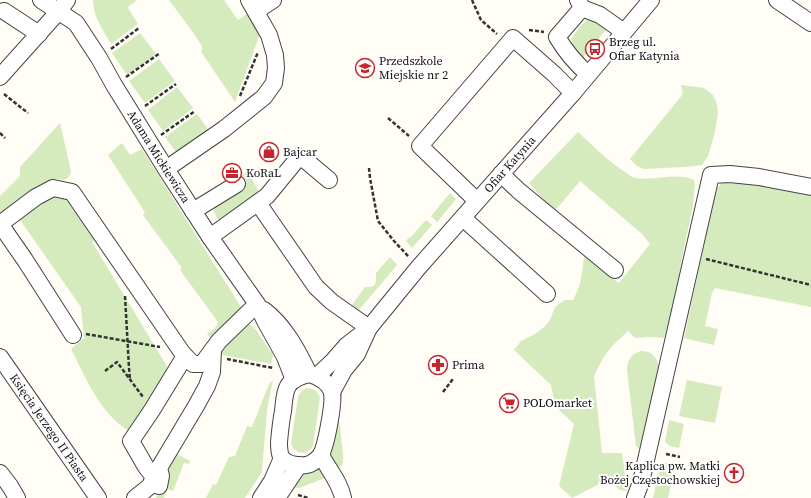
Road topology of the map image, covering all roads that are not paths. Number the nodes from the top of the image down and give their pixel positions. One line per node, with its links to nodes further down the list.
1 (41, 0): 7 (street, Adama Mickiewicza)
2 (273, 0): 8 (street)
3 (651, 0): 11 (street, Ofiar Katynia)
4 (777, 0): 6 (street)
5 (580, 4): 11 (street); 13 (street)
6 (796, 5): 10 (street)
7 (63, 6): 12 (street); 16 (street, Adama Mickiewicza)
8 (253, 6): 16 (street)
9 (4, 11): 12 (street)
10 (811, 23)
11 (624, 32): 13 (street, Ofiar Katynia)
12 (39, 34): 14 (street)
13 (588, 74): 15 (street, Ofiar Katynia)
14 (0, 76)
15 (572, 93): 17 (street, Ofiar Katynia); 21 (street)
16 (166, 169): 23 (street, Adama Mickiewicza)
17 (501, 174): 21 (street, Ofiar Katynia); 27 (street)
18 (329, 180): 22 (street)
19 (237, 184): 23 (street)
20 (811, 187): 48 (street)
21 (477, 201): 24 (street, Ofiar Katynia)
22 (258, 202): 26 (street); 30 (street)
23 (193, 211): 26 (street, Adama Mickiewicza)
24 (462, 218): 28 (street); 30 (street, Ofiar Katynia)
25 (0, 224): 31 (street); 33 (street)
26 (210, 237): 29 (street, Adama Mickiewicza)
27 (615, 270)
28 (546, 294)
29 (257, 304): 32 (street); 35 (street, Adama Mickiewicza)
30 (369, 328): 35 (street, Ofiar Katynia); 36 (street, Ofiar Katynia)
31 (71, 333)
32 (213, 353): 33 (street); 44 (street)
33 (183, 354): 43 (street)
34 (0, 357): 42 (street, Księcia Jerzego II Piasta)
35 (307, 377): 36 (street); 38 (street, Ofiar Katynia)
36 (332, 392): 37 (street)
37 (321, 455): 39 (street); 47 (street)
38 (282, 458): 39 (street); 45 (street)
39 (299, 465): 46 (street)
40 (0, 473): 41 (street)
41 (17, 498)
42 (98, 498)
43 (135, 498)
44 (153, 498)
45 (261, 498)
46 (277, 498)
47 (343, 498)
48 (635, 498)

